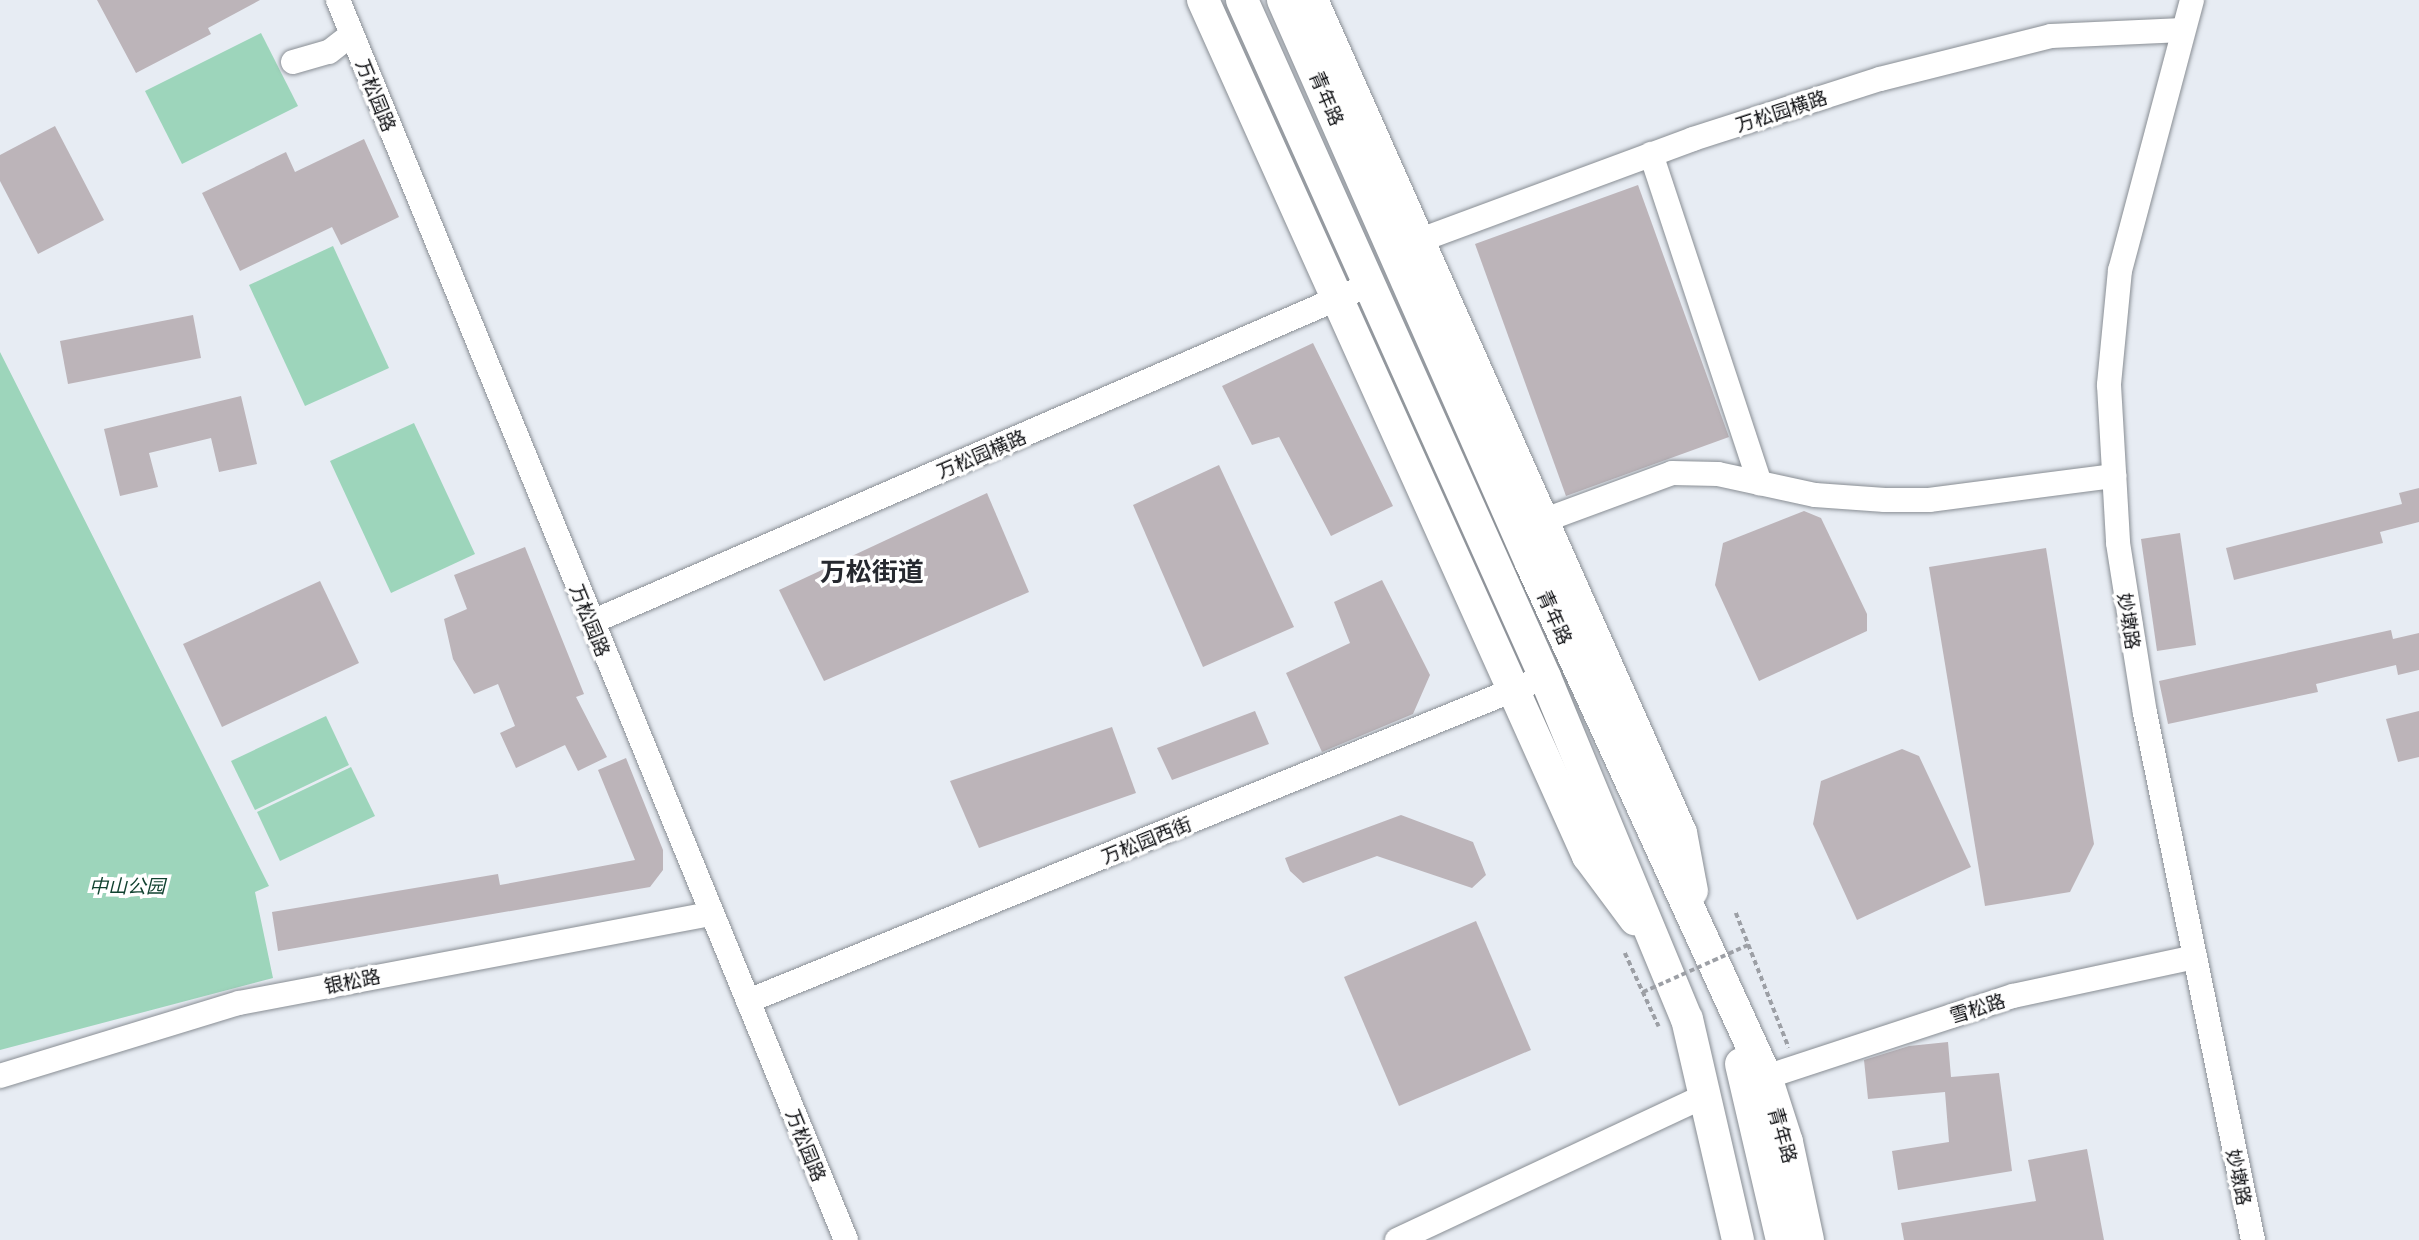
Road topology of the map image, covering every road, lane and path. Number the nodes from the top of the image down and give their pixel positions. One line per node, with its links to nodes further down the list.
1 (338, 0): 8 (street, 万松园路)
2 (1203, 0): 13 (main road)
3 (1242, 0): 12 (main road, 青年路)
4 (1283, 0): 11 (main road, 青年路)
5 (1312, 0): 11 (main road)
6 (2192, 0): 7 (street, 妙墩路)
7 (2183, 30): 10 (street, 万松园横路); 16 (street, 妙墩路)
8 (352, 34): 9 (street); 21 (street, 万松园路)
9 (293, 62)
10 (1651, 154): 11 (street, 万松园横路); 17 (street)
11 (1407, 245): 14 (main road); 19 (main road, 青年路)
12 (1371, 284): 13 (street, 万松园横路); 20 (main road, 青年路)
13 (1338, 298): 15 (main road); 21 (street, 万松园横路)
14 (1477, 369): 18 (main road); 19 (main road)
15 (1387, 406): 20 (main road); 23 (main road)
16 (2114, 476): 17 (street); 30 (street, 妙墩路)
17 (1760, 483): 18 (street)
18 (1545, 520): 26 (main road)
19 (1531, 563): 26 (main road, 青年路)
20 (1500, 576): 22 (main road, 青年路)
21 (592, 622): 25 (street, 万松园路)
22 (1545, 677): 23 (street, 万松园西街); 29 (main road, 青年路)
23 (1514, 689): 29 (main road); 33 (street, 万松园西街)
24 (1736, 913): 27 (path)
25 (712, 914): 33 (street, 万松园路); 36 (street, 银松路)
26 (1701, 941): 31 (main road, 青年路)
27 (1748, 945): 32 (path, bridge); 35 (path)
28 (1625, 953): 32 (path)
29 (1661, 953): 34 (main road, 青年路)
30 (2195, 957): 37 (street, 雪松路); 45 (street, 妙墩路)
31 (1721, 986): 37 (main road, 青年路); 43 (main road)
32 (1643, 992): 34 (path)
33 (748, 1001): 39 (street, 万松园路)
34 (1673, 1023): 38 (main road, 青年路); 42 (main road)
35 (1790, 1050)
36 (0, 1076)
37 (1766, 1077): 44 (main road, 青年路)
38 (1704, 1096): 40 (street); 41 (main road, 青年路)
39 (846, 1240)
40 (1396, 1240)
41 (1738, 1240)
42 (1761, 1240)
43 (1782, 1240)
44 (1808, 1240)
45 (2253, 1240)

